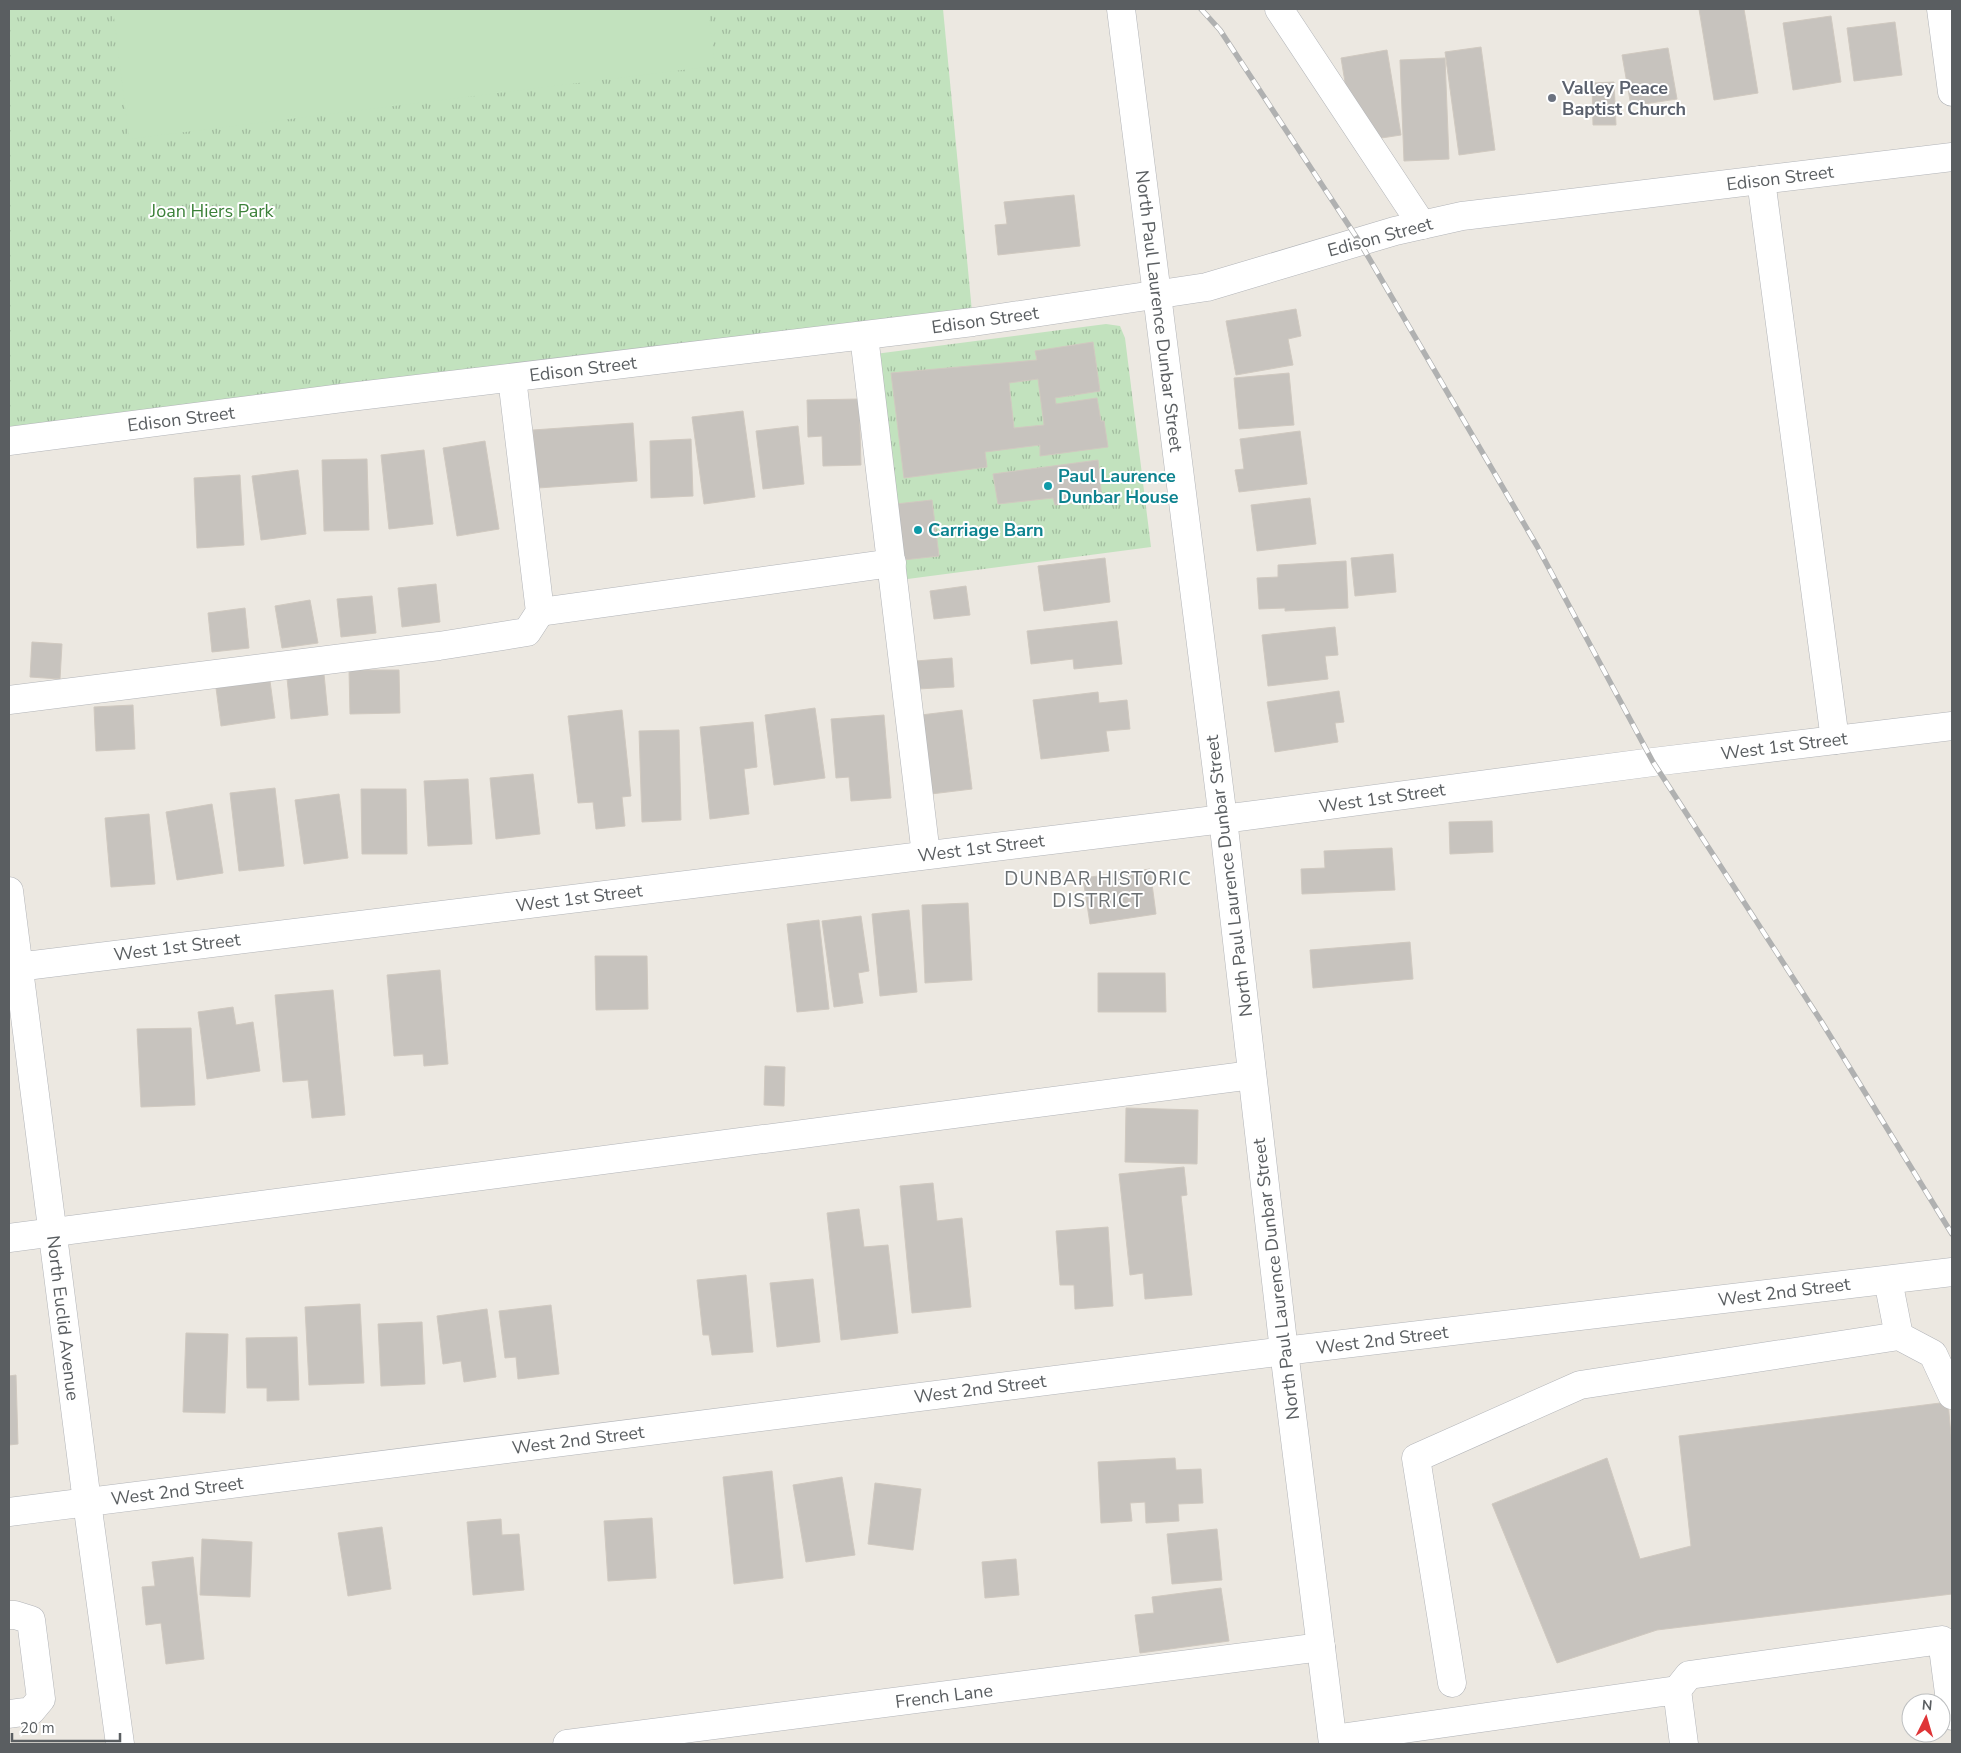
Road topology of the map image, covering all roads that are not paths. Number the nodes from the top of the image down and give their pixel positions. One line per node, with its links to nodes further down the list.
1 (1121, 9): 8 (street, North Paul Laurence Dunbar Street)
2 (1279, 9): 7 (street)
3 (1941, 9): 4 (street)
4 (1952, 92)
5 (1952, 157): 6 (street, Edison Street)
6 (1761, 180): 7 (street, Edison Street); 16 (street)
7 (1422, 225): 8 (street, Edison Street)
8 (1157, 295): 9 (street, Edison Street); 17 (street, North Paul Laurence Dunbar Street)
9 (864, 336): 10 (street, Edison Street); 12 (street)
10 (512, 378): 11 (street, Edison Street); 13 (street)
11 (9, 441)
12 (892, 564): 13 (street); 18 (street)
13 (540, 612): 14 (street)
14 (9, 700)
15 (1952, 726): 16 (street, West 1st Street)
16 (1835, 740): 17 (street, West 1st Street)
17 (1223, 819): 18 (street, West 1st Street); 21 (street, North Paul Laurence Dunbar Street)
18 (926, 855): 20 (street, West 1st Street)
19 (9, 891): 20 (street, North Euclid Avenue)
20 (14, 968): 22 (street, North Euclid Avenue)
21 (1252, 1075): 22 (street); 27 (street, North Paul Laurence Dunbar Street)
22 (52, 1232): 23 (street); 29 (street, North Euclid Avenue)
23 (9, 1238)
24 (1952, 1272): 25 (street, West 2nd Street)
25 (1888, 1280): 26 (street); 27 (street, West 2nd Street)
26 (1899, 1336): 28 (street); 34 (street)
27 (1284, 1351): 29 (street, West 2nd Street); 33 (street, North Paul Laurence Dunbar Street)
28 (1952, 1395)
29 (87, 1502): 30 (street, West 2nd Street); 39 (street, North Euclid Avenue)
30 (9, 1512)
31 (9, 1615): 36 (street)
32 (1947, 1640): 35 (street); 37 (street)
33 (1321, 1648): 38 (street, North Paul Laurence Dunbar Street); 40 (street, French Lane)
34 (1452, 1683)
35 (1677, 1690): 38 (street); 41 (street)
36 (9, 1714)
37 (1952, 1716)
38 (1333, 1742)
39 (120, 1744)
40 (567, 1744)
41 (1684, 1744)

